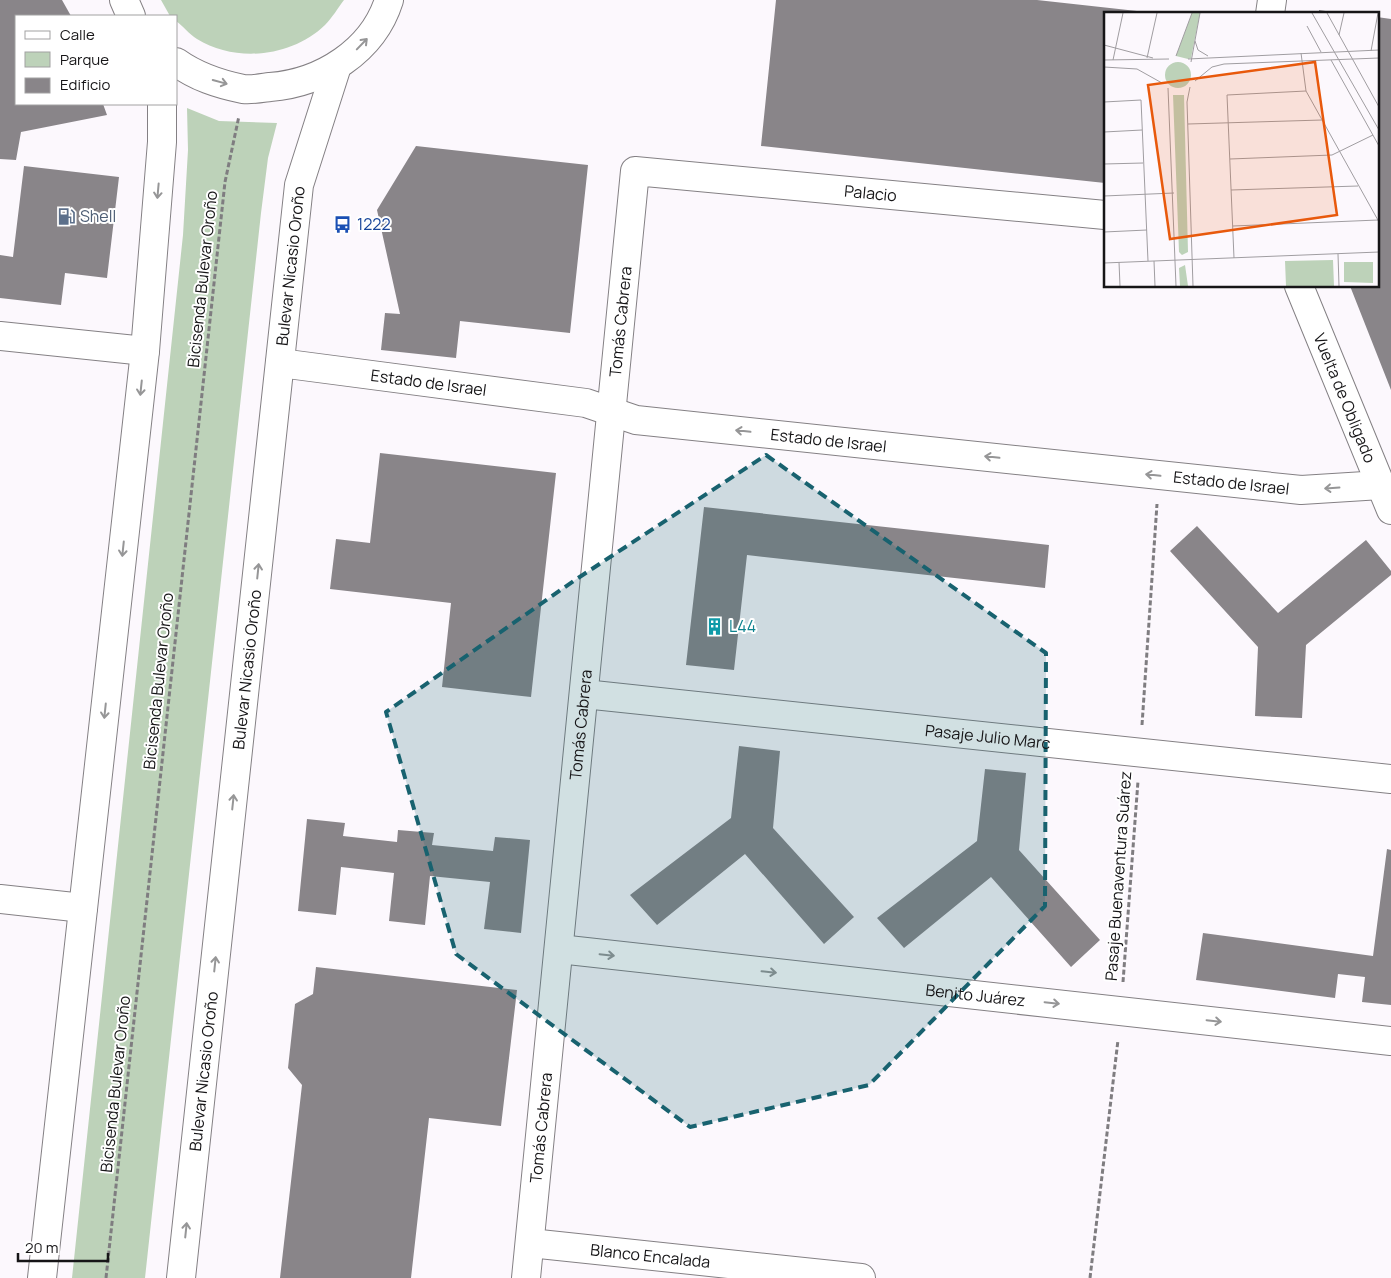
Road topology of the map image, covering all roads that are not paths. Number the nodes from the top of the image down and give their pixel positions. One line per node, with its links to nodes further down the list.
1 (410, 0): 2 (street)
2 (386, 9): 4 (street, one-way to 2)
3 (178, 63): 4 (street, one-way to 4)
4 (337, 66): 11 (street, Bulevar Nicasio Oroño)
5 (162, 105): 10 (street, one-way to 10)
6 (635, 171): 7 (street, Palacio); 12 (street, Tomás Cabrera)
7 (1104, 215)
8 (1300, 288): 13 (street, Vuelta de Obligado)
9 (0, 336): 10 (street)
10 (145, 351): 18 (street, one-way to 18)
11 (280, 363): 12 (street, Estado de Israel); 23 (street, Bulevar Nicasio Oroño, one-way to 11)
12 (612, 411): 13 (street, Estado de Israel, one-way to 12); 15 (street, Tomás Cabrera)
13 (1381, 484): 14 (street, Vuelta de Obligado)
14 (1391, 510)
15 (584, 694): 16 (street, Pasaje Julio Marc); 19 (street, Tomás Cabrera)
16 (1391, 779)
17 (0, 899): 18 (street)
18 (83, 908): 22 (street)
19 (559, 949): 20 (street, Benito Juárez, one-way to 20); 21 (street, Tomás Cabrera)
20 (1391, 1041)
21 (530, 1243): 24 (street, Tomás Cabrera); 25 (street, Blanco Encalada)
22 (42, 1278)
23 (181, 1278)
24 (526, 1278)
25 (861, 1278)

